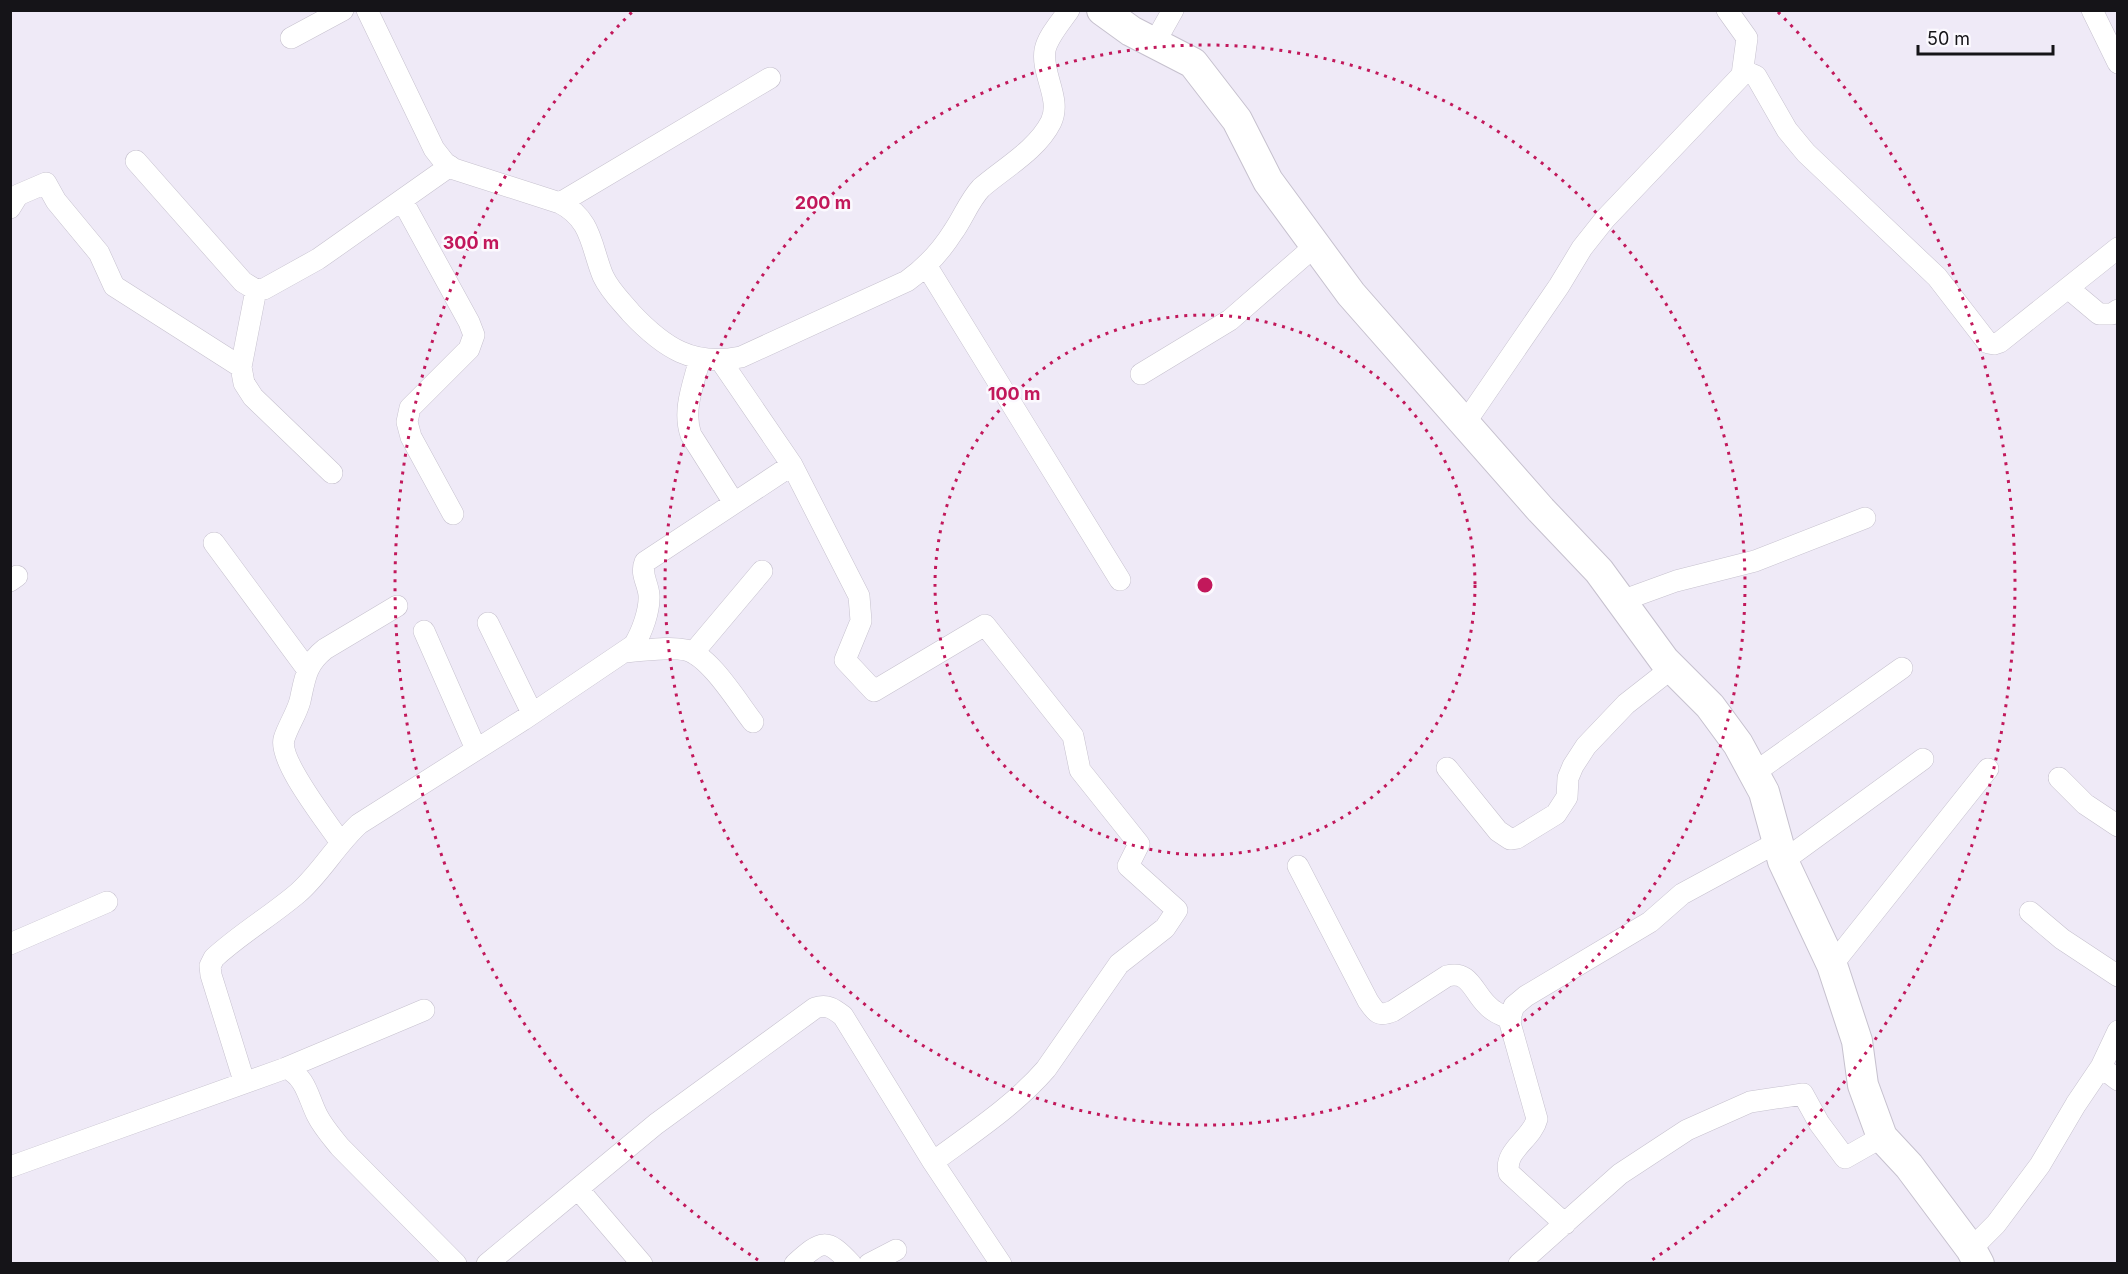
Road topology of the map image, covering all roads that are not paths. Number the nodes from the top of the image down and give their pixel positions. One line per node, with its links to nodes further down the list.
1 (343, 10): 8 (street)
2 (367, 10): 14 (street)
3 (1069, 10): 20 (street)
4 (1102, 10): 9 (street)
5 (1173, 10): 9 (street)
6 (1727, 10): 11 (street)
7 (2092, 10): 10 (street)
8 (291, 38)
9 (1155, 42): 18 (street)
10 (2118, 63)
11 (1742, 75): 21 (street); 27 (street)
12 (770, 78): 16 (street)
13 (136, 161): 22 (street)
14 (450, 166): 15 (street); 16 (street)
15 (402, 200): 22 (street); 31 (street)
16 (560, 203): 24 (street)
17 (10, 208): 25 (street)
18 (1315, 246): 26 (street); 27 (street)
19 (2118, 248): 21 (street)
20 (926, 265): 24 (street); 35 (street)
21 (2068, 288): 23 (street)
22 (256, 291): 25 (street)
23 (2118, 310)
24 (710, 360): 28 (street); 30 (street)
25 (241, 367): 29 (street)
26 (1141, 374)
27 (1465, 423): 36 (street)
28 (792, 465): 30 (street); 69 (street)
29 (332, 473)
30 (734, 503): 40 (street)
31 (453, 514)
32 (1865, 518): 36 (street)
33 (214, 543): 44 (street)
34 (762, 572): 41 (street)
35 (1120, 580)
36 (1621, 601): 42 (street)
37 (397, 606): 44 (street)
38 (488, 623): 45 (street)
39 (424, 631): 47 (street)
40 (625, 652): 41 (street); 45 (street)
41 (693, 653): 46 (street)
42 (1672, 668): 49 (street); 51 (street)
43 (1902, 668): 51 (street)
44 (308, 669): 54 (street)
45 (532, 713): 47 (street)
46 (753, 722)
47 (476, 749): 54 (street)
48 (1923, 759): 55 (street)
49 (1447, 768)
50 (1988, 769): 60 (street)
51 (1754, 773): 55 (street)
52 (2059, 778): 53 (street)
53 (2118, 826)
54 (341, 843): 67 (street)
55 (1781, 851): 60 (street); 63 (street)
56 (1298, 867): 63 (street)
57 (107, 903): 59 (street)
58 (2030, 912): 61 (street)
59 (10, 944)
60 (1832, 965): 68 (street)
61 (2118, 976)
62 (424, 1010): 65 (street)
63 (1510, 1019): 72 (street)
64 (2118, 1031): 66 (street)
65 (286, 1068): 67 (street); 75 (street)
66 (2109, 1074): 74 (street)
67 (244, 1081): 70 (street)
68 (1882, 1137): 72 (street); 74 (street)
69 (933, 1161): 71 (street); 81 (street)
70 (10, 1167)
71 (578, 1189): 76 (street); 77 (street)
72 (1565, 1224): 82 (street)
73 (896, 1250): 80 (street)
74 (1975, 1256)
75 (456, 1263)
76 (487, 1263)
77 (642, 1263)
78 (795, 1263): 79 (street)
79 (851, 1263)
80 (869, 1263)
81 (1001, 1263)
82 (1519, 1263)

